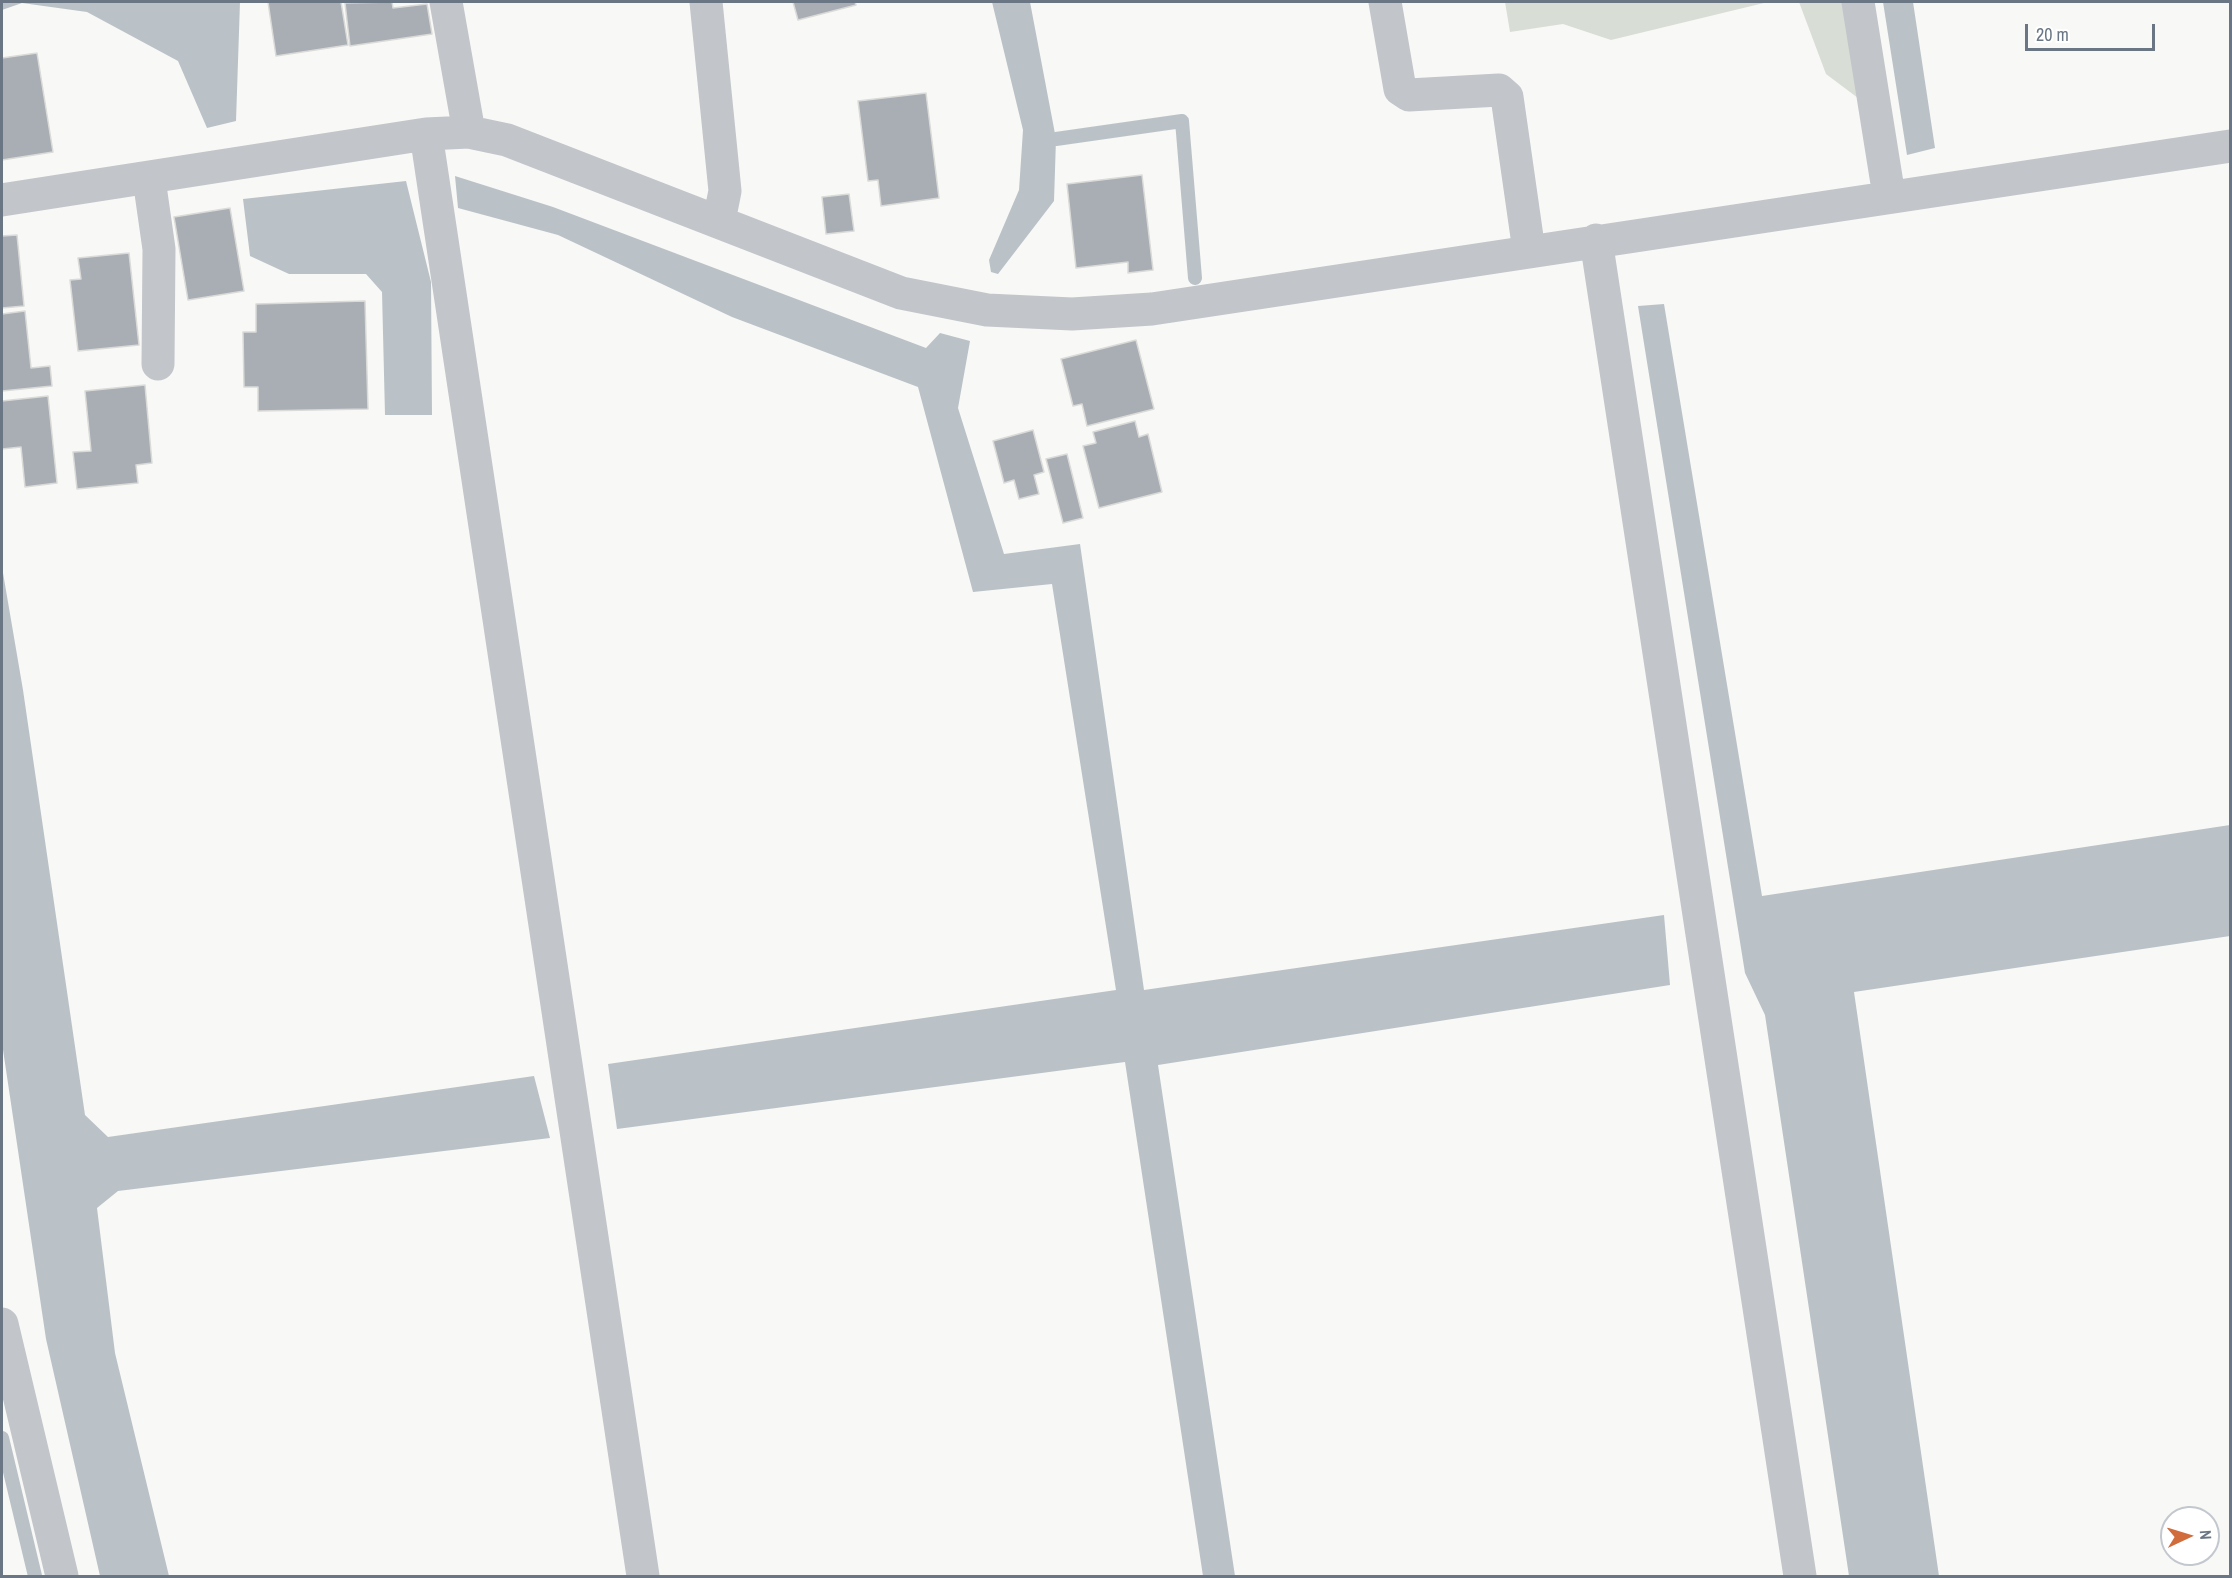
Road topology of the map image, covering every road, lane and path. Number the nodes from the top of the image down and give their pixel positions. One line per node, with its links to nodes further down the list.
1 (446, 2): 5 (street)
2 (706, 2): 11 (street)
3 (1385, 2): 13 (street)
4 (1858, 2): 9 (street)
5 (469, 132): 6 (street); 11 (street)
6 (426, 134): 8 (street); 17 (street)
7 (2230, 146): 9 (street)
8 (149, 179): 10 (street); 14 (street)
9 (1888, 195): 12 (street)
10 (2, 200)
11 (719, 221): 13 (street)
12 (1596, 240): 13 (street); 18 (street)
13 (1529, 251)
14 (158, 364)
15 (2, 1324): 16 (street)
16 (62, 1576)
17 (643, 1576)
18 (1800, 1576)

